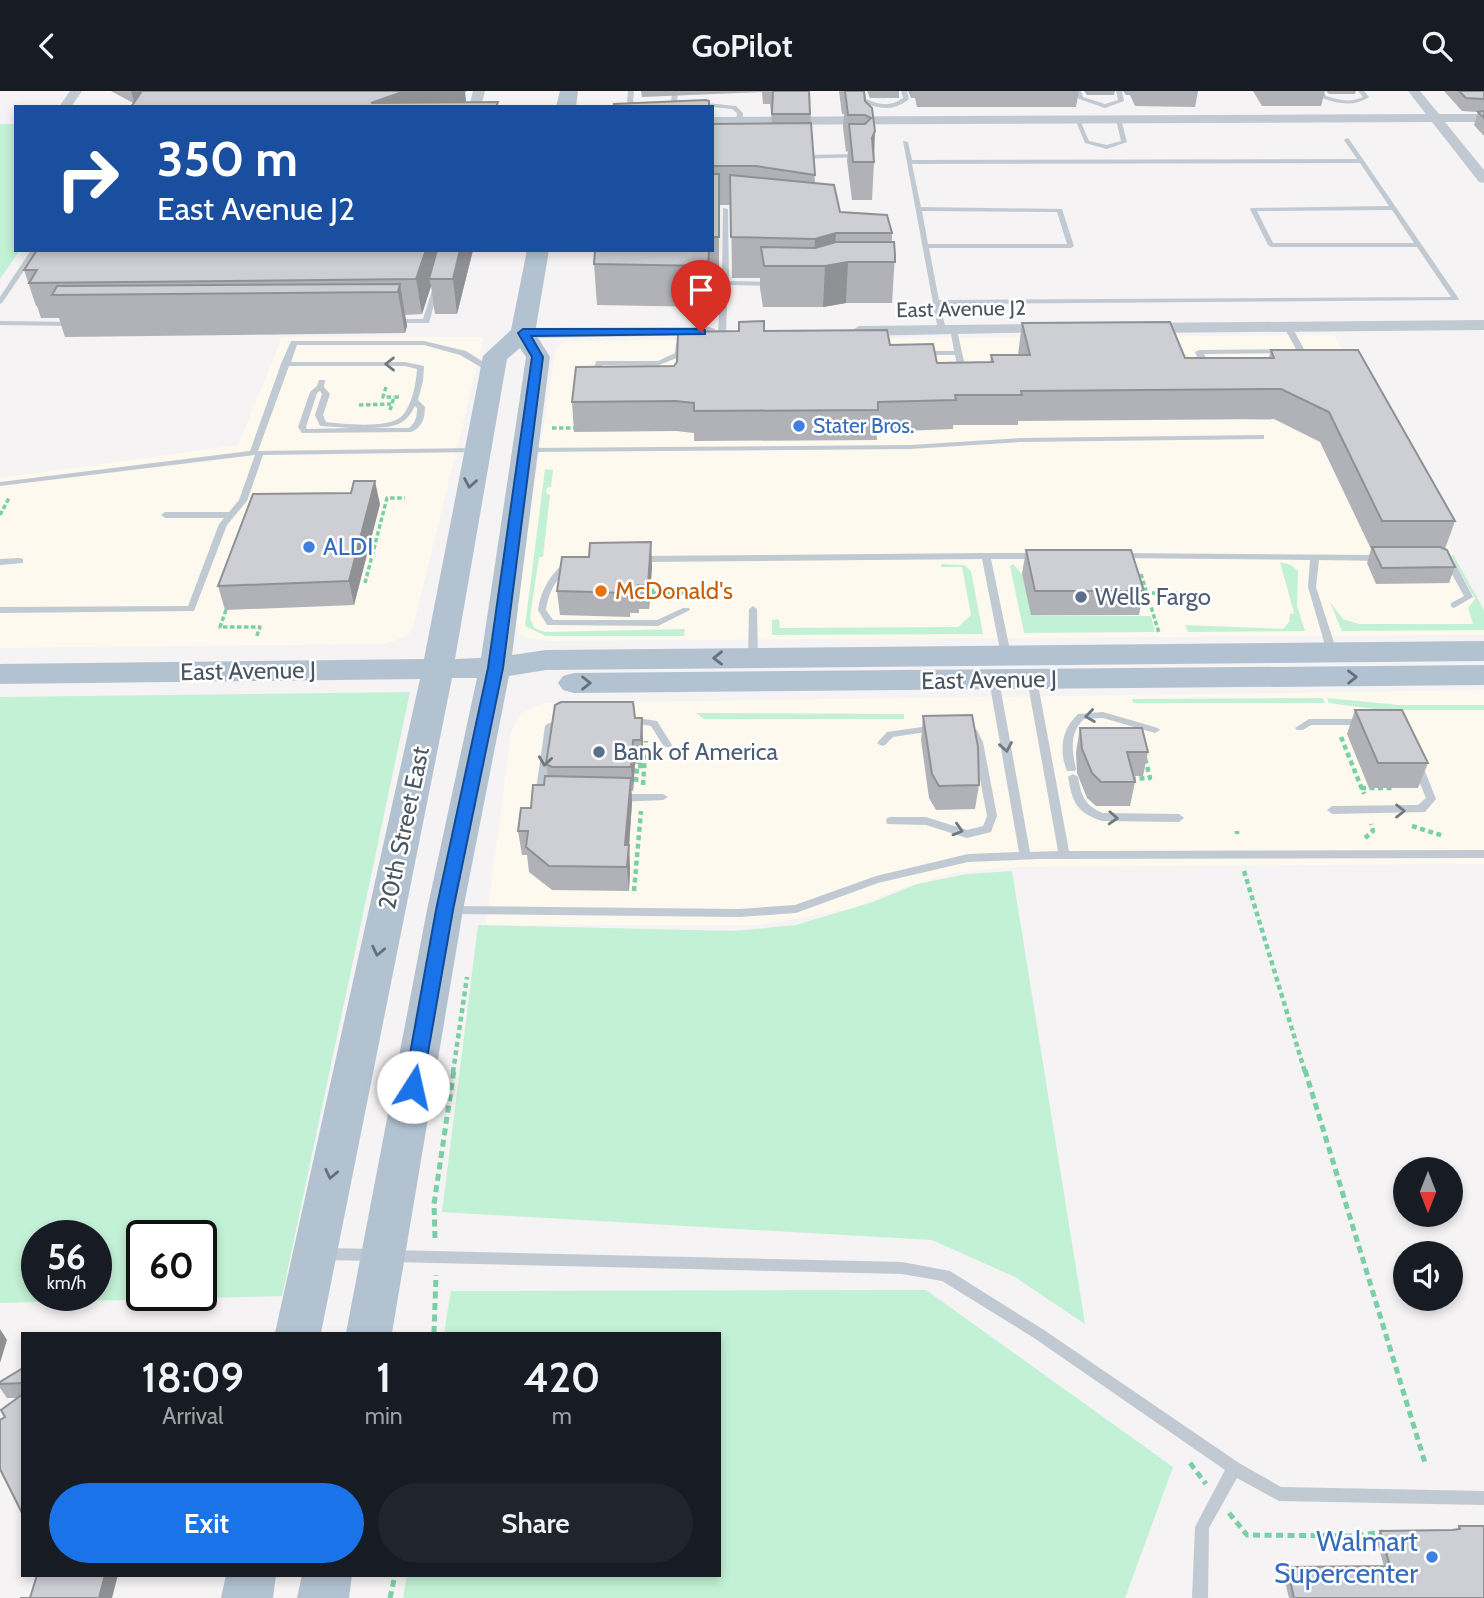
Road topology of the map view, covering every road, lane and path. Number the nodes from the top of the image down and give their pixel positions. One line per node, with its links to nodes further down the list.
1 (631, 91): 10 (lane)
2 (675, 91): 12 (lane)
3 (862, 91): 15 (lane)
4 (904, 91): 15 (lane)
5 (1078, 91): 16 (lane)
6 (1119, 91): 16 (lane)
7 (1320, 91): 8 (lane)
8 (1361, 91)
9 (1414, 91): 17 (street)
10 (647, 104)
11 (661, 104): 12 (lane)
12 (674, 104): 13 (lane)
13 (694, 105)
14 (714, 106): 22 (lane)
15 (888, 106): 23 (lane)
16 (1105, 106): 20 (lane)
17 (1437, 118): 18 (street); 20 (street); 33 (street)
18 (1484, 118)
19 (1077, 120): 20 (street); 23 (street); 27 (lane)
20 (1115, 120): 27 (lane)
21 (714, 121): 22 (street)
22 (738, 121): 23 (street); 24 (lane)
23 (888, 121)
24 (740, 138)
25 (1347, 140): 31 (lane)
26 (905, 142): 32 (lane)
27 (1107, 147): 30 (lane)
28 (863, 156): 29 (lane)
29 (796, 157)
30 (1113, 161): 31 (lane); 32 (lane)
31 (1360, 161): 34 (lane)
32 (909, 162): 38 (lane)
33 (1484, 179)
34 (1393, 208): 39 (lane); 39 (lane)
35 (714, 209): 36 (lane)
36 (725, 209): 37 (lane); 47 (lane)
37 (736, 209)
38 (918, 209): 40 (lane); 40 (lane)
39 (1419, 245): 50 (lane)
40 (925, 246): 50 (lane)
41 (34, 252): 44 (lane)
42 (538, 252): 62 (main road)
43 (38, 264): 44 (lane)
44 (26, 265): 49 (lane)
45 (439, 274): 51 (lane)
46 (687, 283): 47 (lane)
47 (724, 283): 48 (lane); 61 (lane)
48 (788, 284)
49 (0, 302)
50 (936, 302): 58 (lane)
51 (384, 321)
52 (0, 323): 53 (lane)
53 (77, 324)
54 (1484, 325): 55 (street)
55 (1288, 327): 56 (street); 63 (lane)
56 (1121, 328)
57 (1065, 329): 58 (street, East Avenue J2)
58 (948, 330): 59 (street, East Avenue J2); 66 (lane)
59 (846, 331)
60 (680, 332): 61 (street); 62 (street); 71 (lane)
61 (729, 332)
62 (523, 333): 69 (main road, 20th Street East); 81 (main road)
63 (1301, 351): 64 (lane); 68 (lane)
64 (1313, 351)
65 (916, 353): 66 (lane)
66 (958, 353): 70 (lane)
67 (285, 364): 69 (lane); 74 (lane, one-way to 67); 82 (lane)
68 (1220, 371)
69 (491, 374): 80 (main road, 20th Street East); 81 (main road)
70 (964, 377)
71 (608, 383)
72 (386, 387): 73 (path)
73 (394, 397)
74 (414, 400): 74 (lane)
75 (391, 404): 76 (path)
76 (359, 405)
77 (548, 428): 78 (path)
78 (575, 428)
79 (1261, 437): 81 (lane)
80 (476, 450): 82 (lane); 120 (main road, 20th Street East, one-way to 120)
81 (523, 450): 119 (main road)
82 (257, 453): 83 (lane); 87 (lane)
83 (0, 484)
84 (13, 491): 88 (path)
85 (405, 498): 100 (path)
86 (165, 515): 87 (lane)
87 (231, 515): 110 (lane)
88 (0, 516)
89 (986, 556): 90 (lane); 96 (lane); 118 (lane)
90 (1051, 556)
91 (1109, 556): 92 (lane)
92 (1315, 557): 94 (lane); 116 (lane)
93 (1437, 557): 108 (lane)
94 (1387, 558)
95 (586, 559): 112 (lane)
96 (625, 559)
97 (20, 561): 98 (lane)
98 (0, 562)
99 (1126, 574): 104 (path)
100 (365, 583)
101 (653, 584): 102 (path)
102 (652, 593): 103 (path); 107 (path)
103 (688, 593)
104 (1147, 593): 105 (path); 106 (path); 113 (path)
105 (1186, 593)
106 (1134, 594)
107 (652, 600)
108 (1454, 605)
109 (753, 609): 117 (lane)
110 (0, 610)
111 (226, 610): 114 (path)
112 (686, 610)
113 (1160, 635)
114 (256, 638)
115 (1484, 651): 116 (main road, East Avenue J)
116 (1332, 652): 118 (main road, East Avenue J); 123 (main road)
117 (753, 657): 118 (main road, East Avenue J); 119 (main road, East Avenue J, one-way to 119)
118 (1000, 667): 119 (main road, East Avenue J, one-way to 118); 123 (main road, East Avenue J); 155 (lane, one-way to 155)
119 (495, 668): 120 (main road, East Avenue J); 158 (main road)
120 (438, 669): 121 (main road, East Avenue J); 161 (main road, 20th Street East, one-way to 161)
121 (0, 674)
122 (1484, 675): 123 (main road, East Avenue J, one-way to 122)
123 (1029, 679): 154 (lane)
124 (576, 720): 141 (lane, one-way to 141)
125 (615, 720): 132 (lane)
126 (1377, 722): 127 (lane)
127 (1300, 729)
128 (647, 730): 135 (path)
129 (1155, 730): 147 (lane, one-way to 147)
130 (1338, 731): 138 (path)
131 (882, 743): 148 (lane, one-way to 131)
132 (667, 745)
133 (1142, 748): 139 (path)
134 (1410, 748): 146 (lane, one-way to 134)
135 (644, 766): 137 (path); 140 (path)
136 (1394, 787): 138 (path)
137 (643, 788)
138 (1361, 788): 144 (path)
139 (1130, 789)
140 (635, 790)
141 (566, 797)
142 (663, 797): 143 (lane)
143 (606, 798)
144 (1368, 805)
145 (641, 809): 157 (path)
146 (1332, 810)
147 (1179, 818)
148 (891, 821)
149 (1376, 822): 151 (path)
150 (1403, 823): 152 (path)
151 (1368, 835)
152 (1446, 837)
153 (1484, 854): 154 (lane)
154 (1064, 855): 155 (lane)
155 (1026, 856): 158 (lane)
156 (1243, 868): 167 (path)
157 (634, 891)
158 (445, 910): 162 (main road)
159 (470, 963): 160 (path)
160 (434, 1204)
161 (314, 1254): 162 (lane); 164 (main road, 20th Street East)
162 (383, 1255): 165 (main road); 168 (lane)
163 (437, 1318): 166 (path)
164 (298, 1332)
165 (369, 1332)
166 (435, 1332)
167 (1426, 1466)
168 (1234, 1468): 169 (lane); 178 (lane)
169 (1484, 1498)
170 (1395, 1532): 171 (path)
171 (1247, 1535)
172 (251, 1577): 175 (main road)
173 (327, 1577): 176 (main road)
174 (395, 1577): 177 (path)
175 (247, 1598)
176 (323, 1598)
177 (390, 1598)
178 (1200, 1598)

